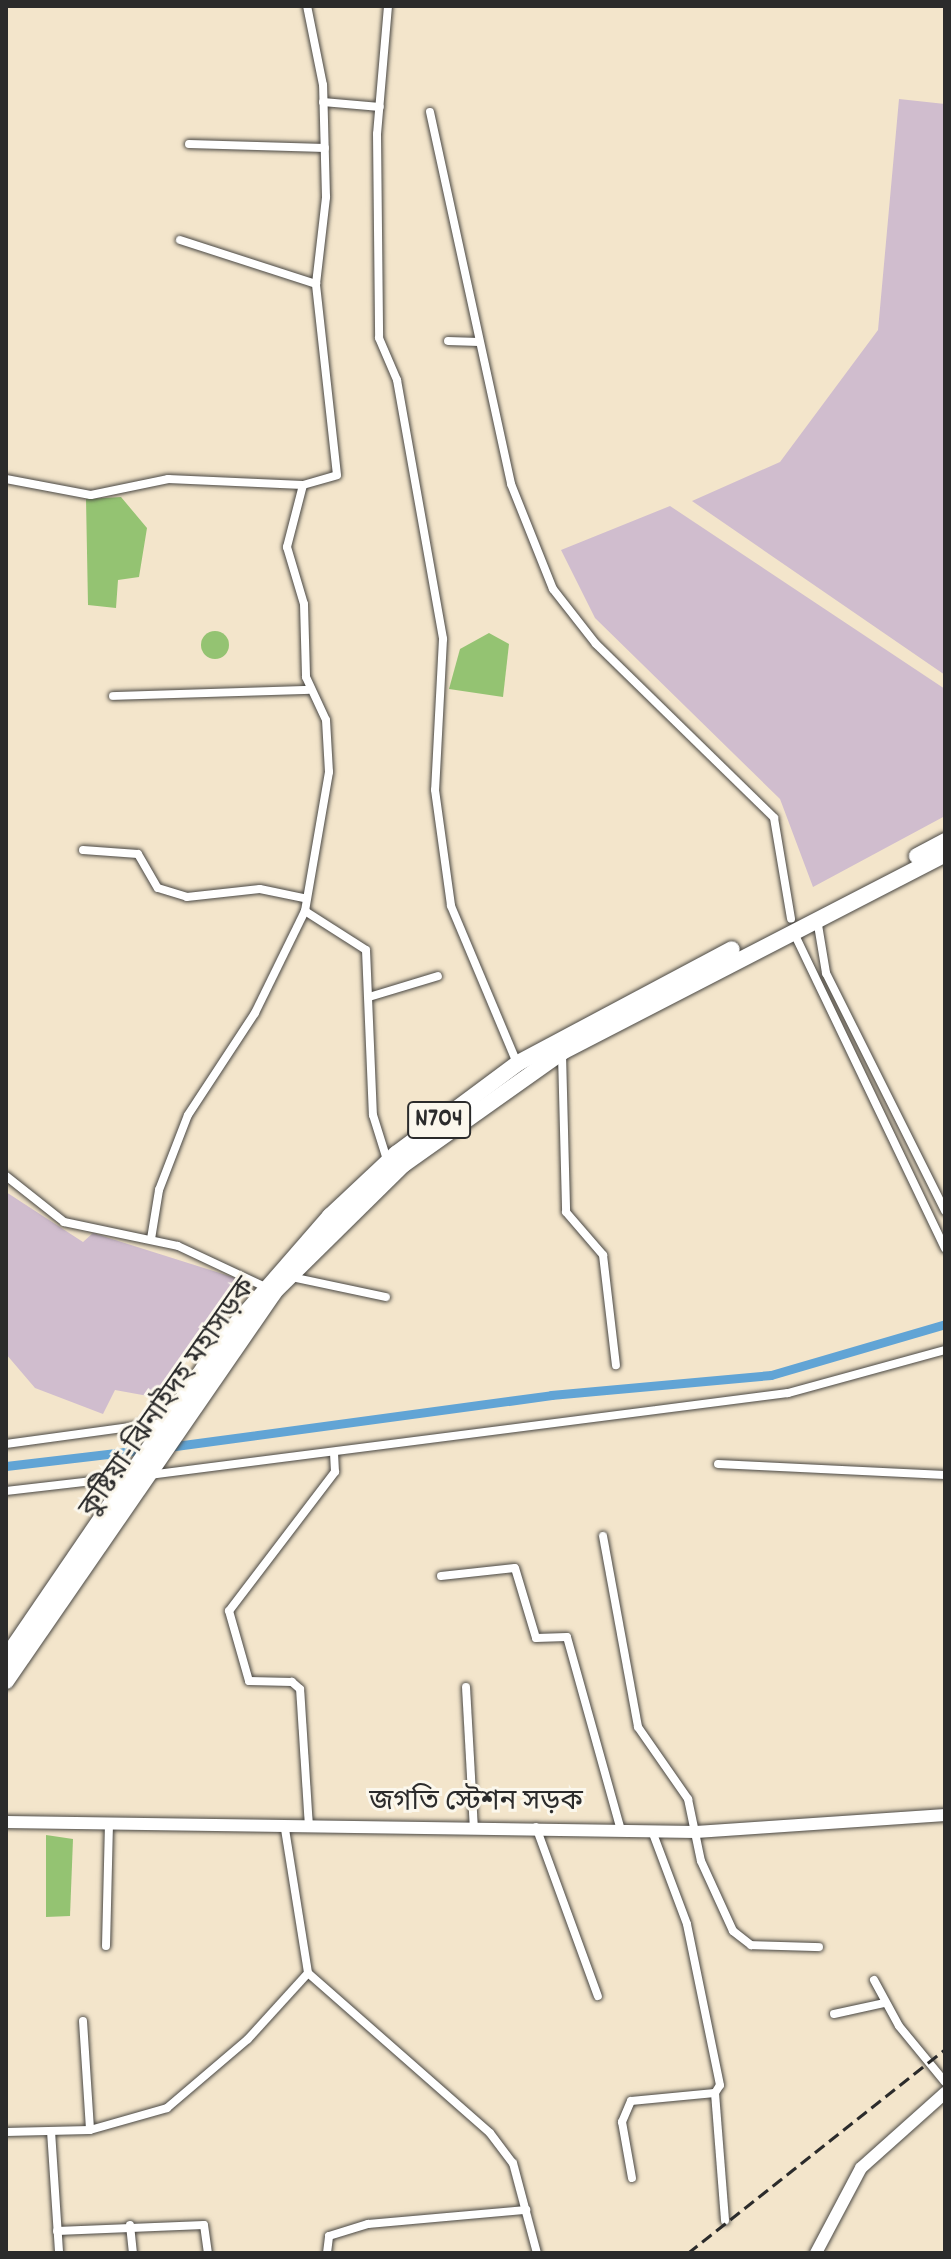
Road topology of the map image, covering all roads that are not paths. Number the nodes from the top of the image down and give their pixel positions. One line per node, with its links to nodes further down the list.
1 (307, 6): 3 (street)
2 (388, 6): 4 (street)
3 (323, 102): 4 (street); 7 (street)
4 (380, 107): 25 (street)
5 (430, 112): 11 (street)
6 (189, 144): 7 (street)
7 (325, 148): 9 (street)
8 (180, 240): 9 (street)
9 (316, 284): 13 (street)
10 (448, 341): 11 (street)
11 (479, 342): 21 (street)
12 (6, 479): 13 (street)
13 (303, 485): 14 (street)
14 (308, 690): 15 (street); 19 (street)
15 (113, 696)
16 (945, 841): 21 (highway, N704)
17 (83, 850): 19 (street)
18 (945, 854): 21 (highway, N704)
19 (304, 898): 20 (street)
20 (305, 911): 23 (street); 29 (street)
21 (803, 921): 24 (highway, কুষ্টিয়া-ঝিনাইদহ মহাসড়ক / N704); 25 (highway, কুষ্টিয়া-ঝিনাইদহ মহাসড়ক / N704); 28 (street); 30 (street)
22 (438, 976): 23 (street)
23 (369, 997): 26 (street)
24 (562, 1052): 25 (highway, কুষ্টিয়া-ঝিনাইদহ মহাসড়ক / N704); 35 (street)
25 (520, 1069): 26 (highway, কুষ্টিয়া-ঝিনাইদহ মহাসড়ক / N704)
26 (390, 1168): 31 (highway, কুষ্টিয়া-ঝিনাইদহ মহাসড়ক / N704); 32 (highway, কুষ্টিয়া-ঝিনাইদহ মহাসড়ক / N704)
27 (6, 1176): 29 (street)
28 (945, 1211)
29 (151, 1239): 32 (street)
30 (945, 1248)
31 (291, 1277): 32 (highway, কুষ্টিয়া-ঝিনাইদহ মহাসড়ক / N704); 33 (street)
32 (269, 1289): 36 (highway, কুষ্টিয়া-ঝিনাইদহ মহাসড়ক / N704); 40 (highway, কুষ্টিয়া-ঝিনাইদহ মহাসড়ক / N704)
33 (386, 1297)
34 (945, 1350): 38 (street)
35 (616, 1365)
36 (166, 1423): 37 (street); 40 (highway, কুষ্টিয়া-ঝিনাইদহ মহাসড়ক / N704)
37 (6, 1444)
38 (334, 1452): 40 (street); 53 (street)
39 (718, 1464): 41 (street)
40 (138, 1473): 42 (street); 45 (highway, কুষ্টিয়া-ঝিনাইদহ মহাসড়ক / N704)
41 (945, 1475)
42 (6, 1491)
43 (603, 1536): 58 (street)
44 (441, 1576): 56 (street)
45 (42, 1615): 46 (highway, কুষ্টিয়া-ঝিনাইদহ মহাসড়ক / N704); 47 (highway, কুষ্টিয়া-ঝিনাইদহ মহাসড়ক / N704)
46 (6, 1658)
47 (6, 1681)
48 (466, 1687): 54 (street)
49 (945, 1815): 58 (street, জগতি স্টেশন সড়ক)
50 (6, 1822): 51 (street, জগতি স্টেশন সড়ক)
51 (109, 1826): 55 (street, জগতি স্টেশন সড়ক); 59 (street)
52 (535, 1826): 54 (street, জগতি স্টেশন সড়ক); 56 (street, জগতি স্টেশন সড়ক); 63 (street)
53 (309, 1827): 54 (street, জগতি স্টেশন সড়ক); 55 (street, জগতি স্টেশন সড়ক)
54 (474, 1828)
55 (285, 1829): 61 (street)
56 (621, 1830): 57 (street, জগতি স্টেশন সড়ক)
57 (652, 1831): 58 (street, জগতি স্টেশন সড়ক); 68 (street)
58 (696, 1832): 60 (street)
59 (106, 1946)
60 (819, 1947)
61 (308, 1973): 70 (street); 74 (street)
62 (874, 1980): 64 (street)
63 (598, 1996)
64 (884, 2003): 65 (street); 67 (street)
65 (834, 2014)
66 (83, 2021): 70 (street)
67 (945, 2082)
68 (715, 2093): 73 (street); 75 (street)
69 (945, 2093): 83 (street)
70 (90, 2130): 71 (street)
71 (51, 2131): 72 (street); 77 (street)
72 (6, 2132)
73 (632, 2178)
74 (526, 2210): 81 (street); 82 (street)
75 (725, 2221)
76 (130, 2225): 77 (street); 79 (street); 80 (street)
77 (57, 2231): 78 (street)
78 (59, 2253)
79 (133, 2253)
80 (208, 2253)
81 (327, 2253)
82 (537, 2253)
83 (816, 2253)

